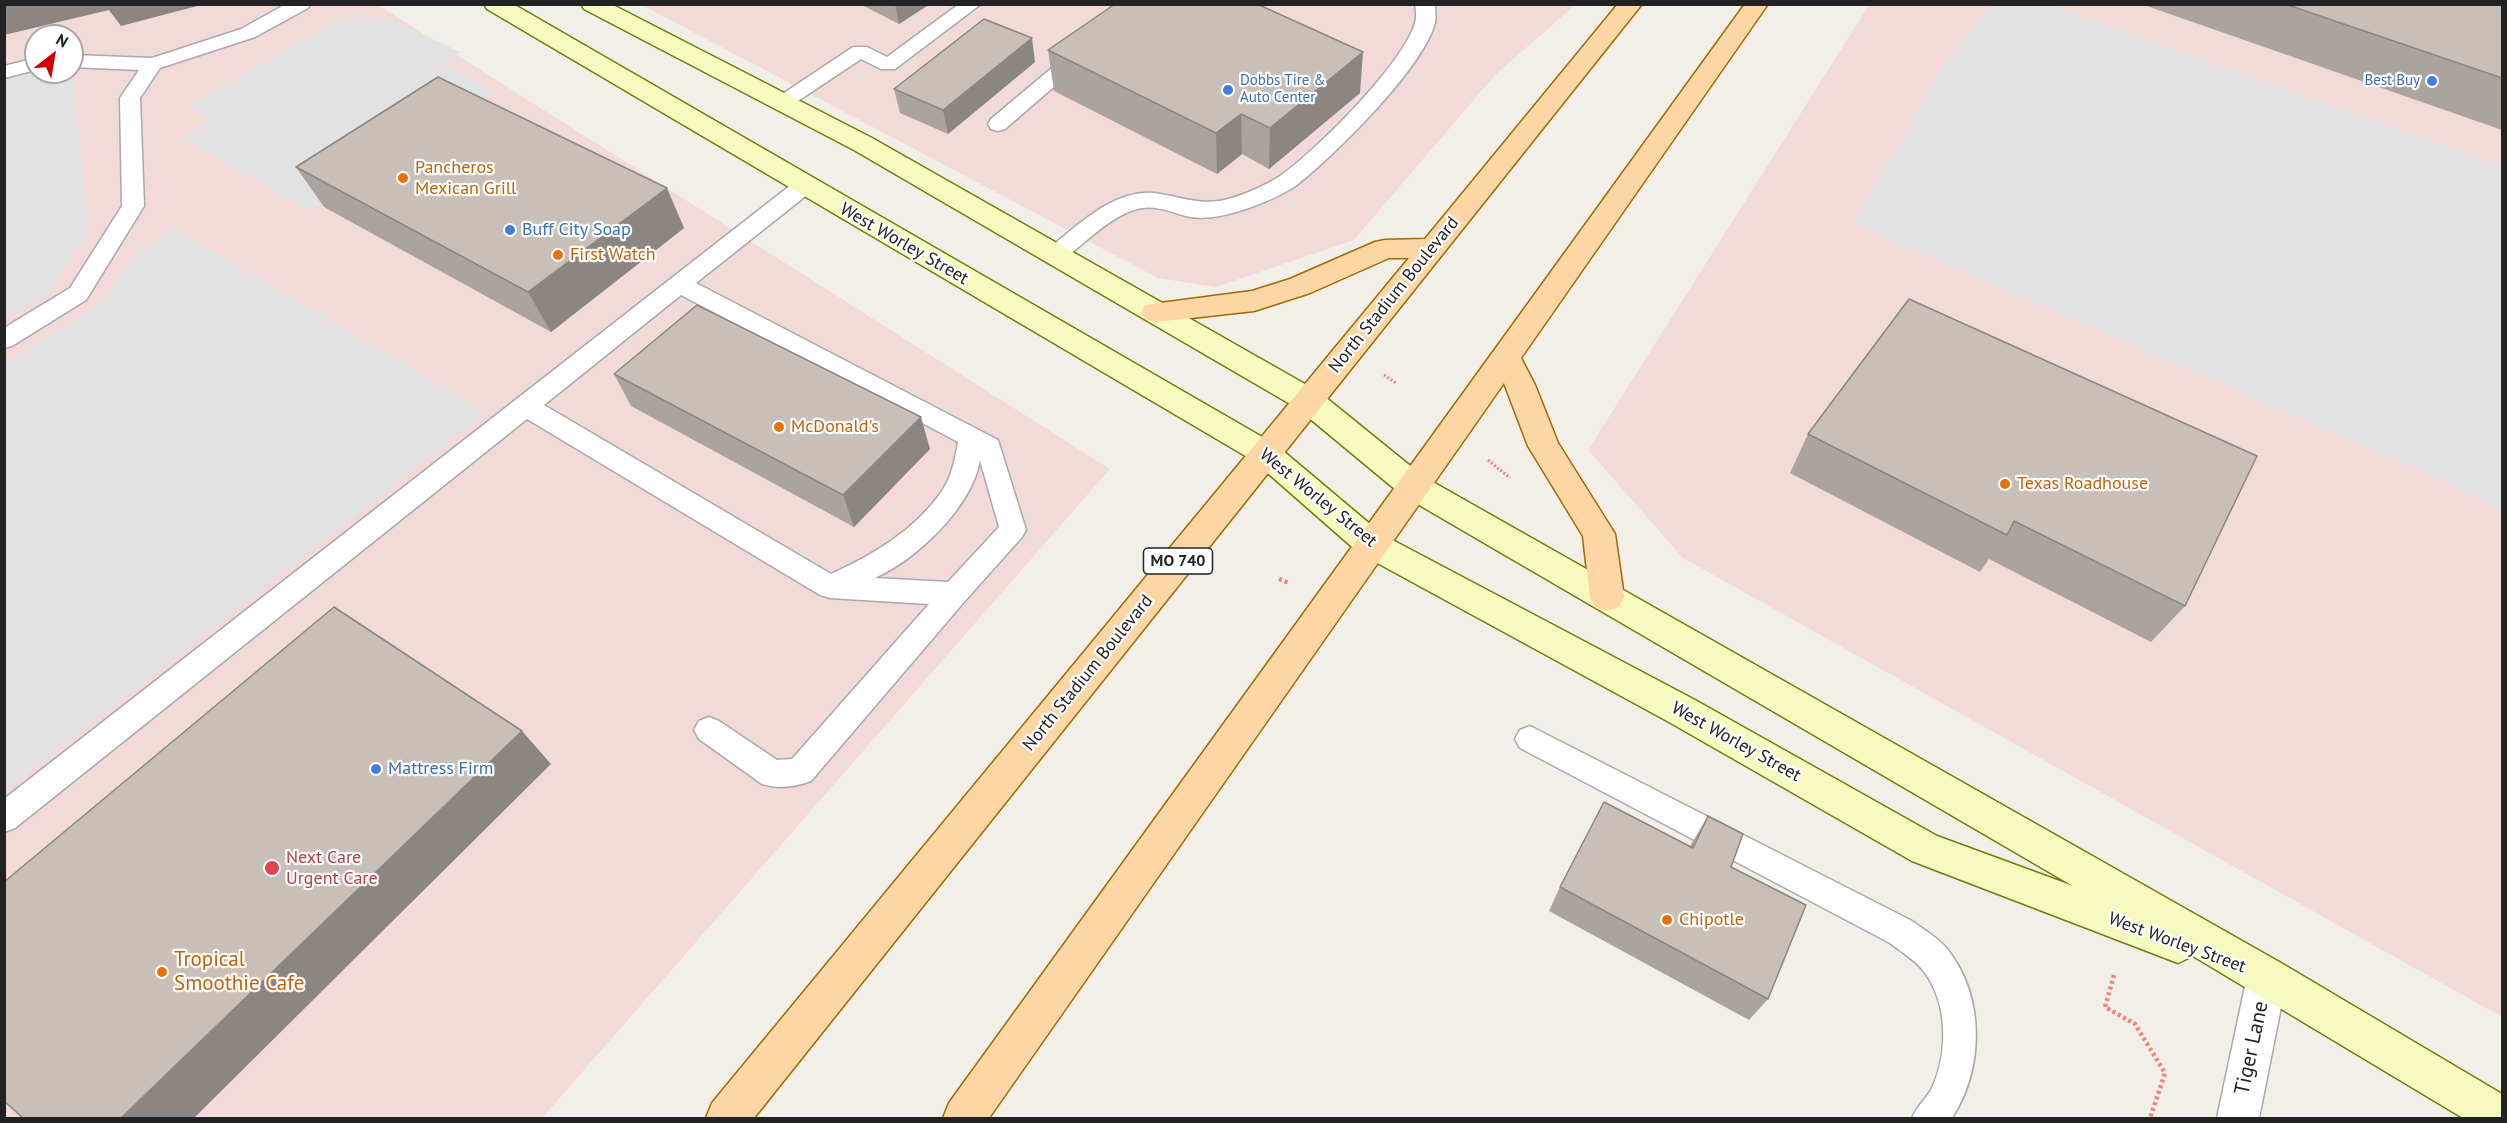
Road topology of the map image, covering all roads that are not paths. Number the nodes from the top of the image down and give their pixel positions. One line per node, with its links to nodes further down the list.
1 (302, 4): 10 (lane)
2 (495, 4): 15 (street, West Worley Street)
3 (592, 4): 13 (street, West Worley Street)
4 (972, 4): 13 (lane)
5 (1425, 4): 17 (lane)
6 (1631, 4): 16 (main road, North Stadium Boulevard / MO 740)
7 (1757, 4): 21 (main road)
8 (1095, 42): 14 (lane)
9 (84, 62): 10 (lane)
10 (153, 64): 20 (lane)
11 (24, 67): 12 (lane)
12 (4, 72)
13 (782, 103): 17 (street, West Worley Street)
14 (998, 124)
15 (804, 186): 18 (lane); 25 (street, West Worley Street)
16 (1432, 248): 19 (main road); 22 (main road, North Stadium Boulevard / MO 740)
17 (1055, 255): 19 (street, West Worley Street)
18 (679, 284): 23 (lane); 24 (lane)
19 (1155, 312): 22 (street, West Worley Street)
20 (4, 340)
21 (1506, 357): 26 (main road); 30 (main road)
22 (1308, 400): 25 (main road, North Stadium Boulevard / MO 740); 26 (street, West Worley Street)
23 (524, 405): 28 (lane); 33 (lane)
24 (971, 438): 28 (lane); 29 (lane)
25 (1265, 453): 27 (street, West Worley Street); 36 (main road, North Stadium Boulevard / MO 740)
26 (1413, 486): 27 (main road); 30 (street, West Worley Street)
27 (1371, 544): 34 (street, West Worley Street); 37 (main road)
28 (830, 586): 29 (lane)
29 (954, 594): 31 (lane)
30 (1607, 597): 34 (street, West Worley Street)
31 (709, 730)
32 (1530, 739): 38 (lane)
33 (4, 818)
34 (2267, 977): 35 (street, West Worley Street); 39 (street, Tiger Lane)
35 (2485, 1113)
36 (727, 1119)
37 (964, 1119)
38 (1929, 1119)
39 (2238, 1119)

